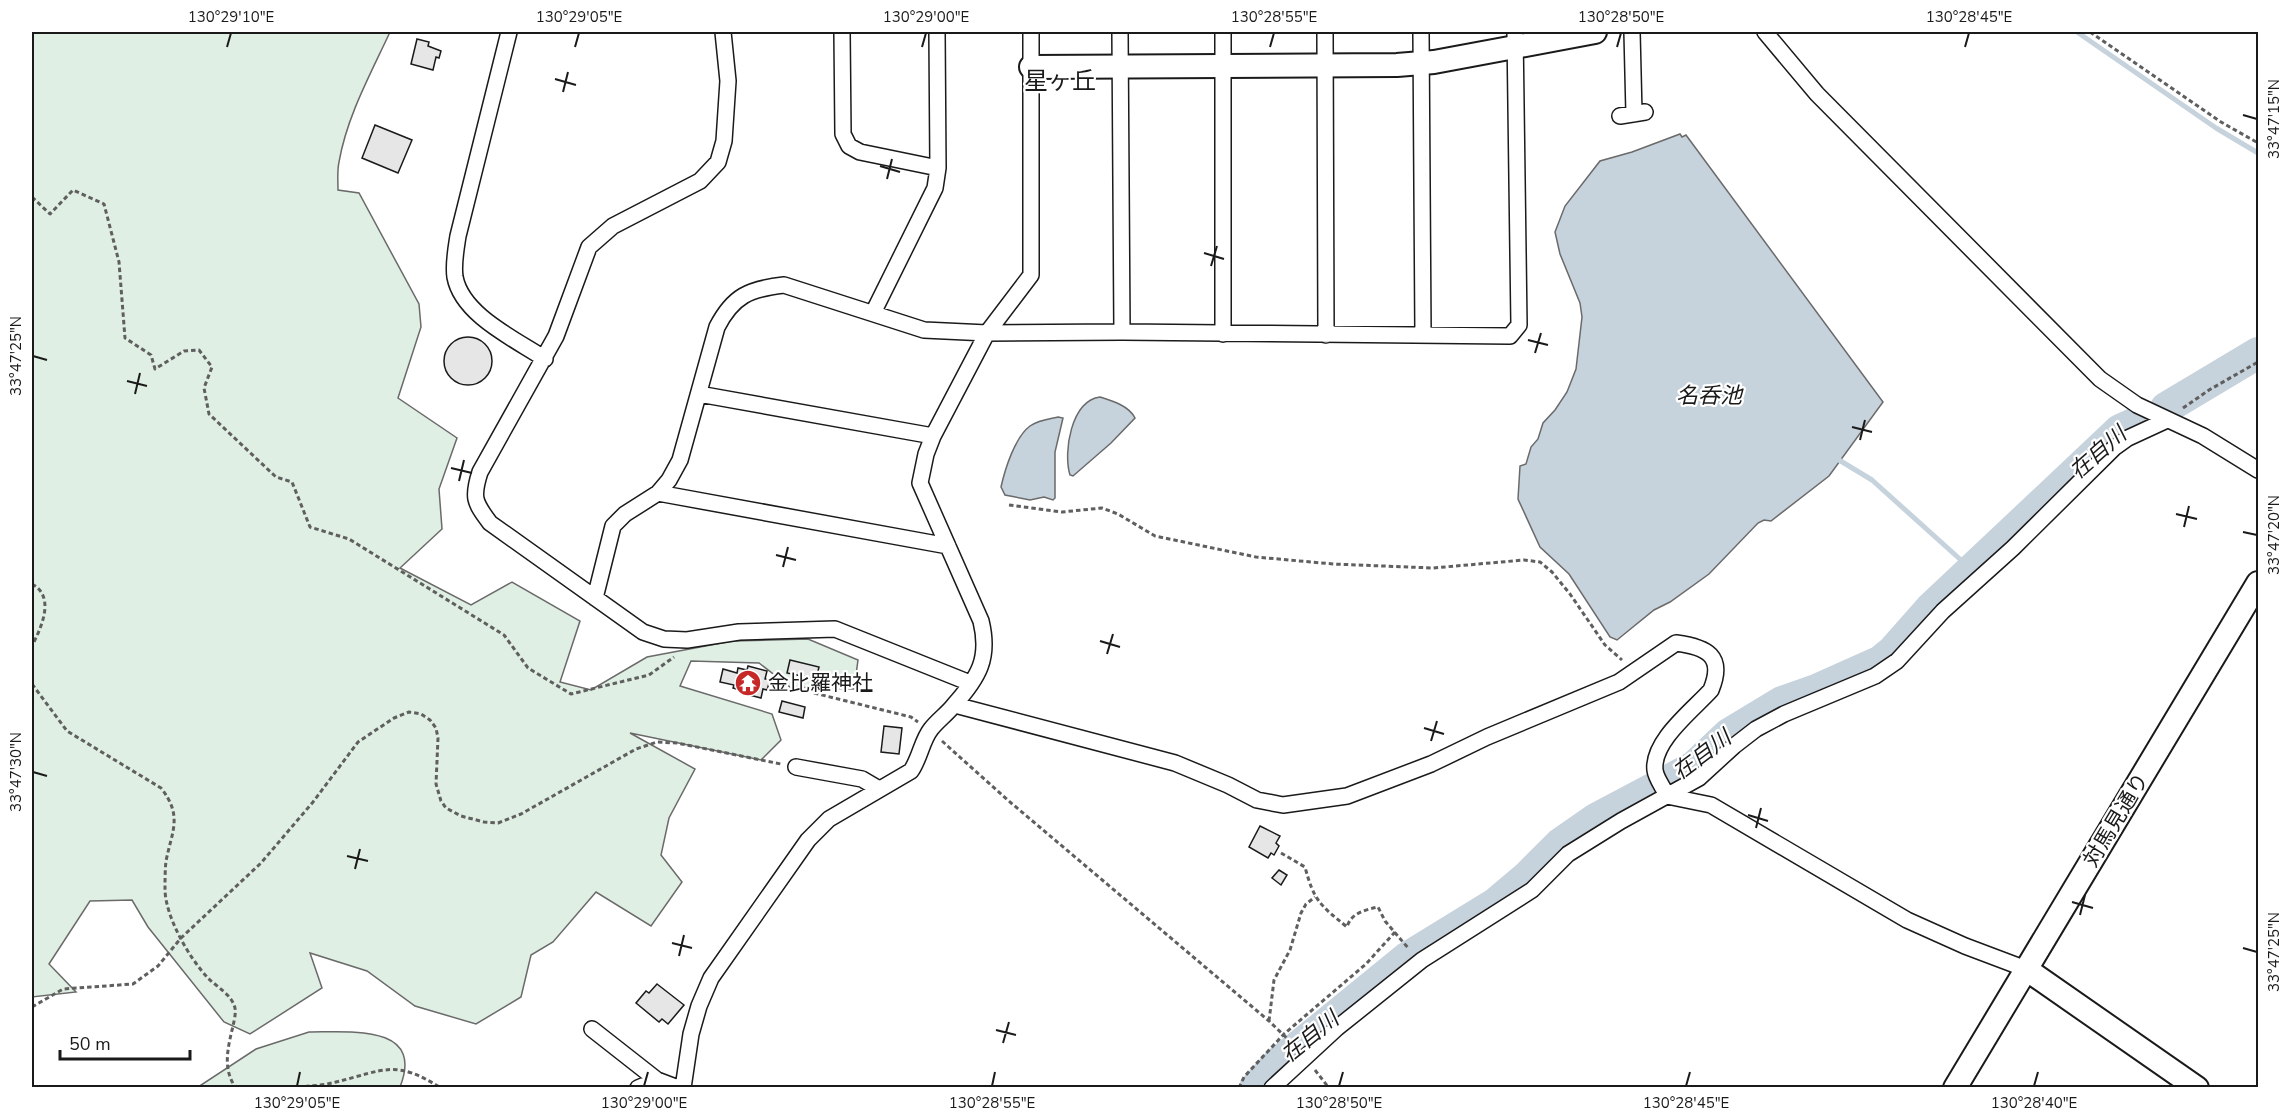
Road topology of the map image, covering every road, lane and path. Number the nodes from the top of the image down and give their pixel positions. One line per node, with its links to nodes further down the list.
1 (509, 32): 30 (street)
2 (723, 32): 30 (street)
3 (842, 32): 22 (street)
4 (937, 32): 22 (street)
5 (1031, 32): 18 (street)
6 (1120, 32): 19 (street)
7 (1223, 32): 16 (street)
8 (1325, 32): 17 (street)
9 (1421, 32): 15 (street)
10 (1595, 32): 14 (street)
11 (1632, 32): 20 (street)
12 (1765, 32): 33 (street)
13 (2090, 32): 21 (path)
14 (1515, 40): 15 (street); 29 (street)
15 (1421, 63): 17 (street); 29 (street)
16 (1223, 66): 17 (street); 19 (street); 27 (street)
17 (1325, 66): 28 (street)
18 (1031, 67): 19 (street); 26 (street)
19 (1121, 67): 25 (street)
20 (1633, 114)
21 (2259, 143)
22 (938, 168): 24 (street)
23 (32, 198): 42 (path)
24 (873, 313): 26 (street); 32 (street)
25 (1122, 332): 26 (street); 27 (street)
26 (987, 333): 34 (street)
27 (1223, 334): 28 (street)
28 (1326, 335): 29 (street)
29 (1423, 335)
30 (545, 359): 41 (street)
31 (2259, 362): 33 (path)
32 (699, 394): 34 (street); 36 (street)
33 (2167, 420): 35 (street); 52 (street)
34 (933, 436): 38 (street)
35 (2259, 470)
36 (658, 493): 38 (street); 41 (street)
37 (1009, 505): 44 (path)
38 (948, 546): 45 (street)
39 (2259, 583): 58 (street, 対馬見通り)
40 (32, 584): 43 (path)
41 (595, 598): 42 (street)
42 (699, 639): 45 (street)
43 (32, 646)
44 (1640, 668): 48 (street); 52 (street)
45 (970, 683): 48 (street)
46 (32, 684): 56 (path)
47 (814, 693): 49 (path)
48 (955, 705): 49 (street)
49 (929, 730): 51 (street); 60 (path)
50 (796, 767): 51 (street); 56 (path)
51 (879, 789): 70 (street)
52 (1668, 796): 57 (street); 58 (street)
53 (1281, 853): 54 (path)
54 (1315, 897): 55 (path); 60 (path)
55 (1395, 932): 57 (path); 62 (path)
56 (181, 938): 59 (path); 65 (path)
57 (1419, 963): 63 (street)
58 (2025, 969): 74 (street, 対馬見通り); 75 (street)
59 (32, 1007)
60 (1269, 1021): 62 (path)
61 (592, 1029): 64 (street)
62 (1284, 1034): 63 (path); 71 (path)
63 (1305, 1057): 72 (street); 73 (path)
64 (657, 1080): 68 (street); 69 (street)
65 (236, 1088)
66 (290, 1088): 67 (path)
67 (441, 1088)
68 (638, 1088)
69 (678, 1088)
70 (683, 1088)
71 (1239, 1088)
72 (1272, 1088)
73 (1329, 1088)
74 (1955, 1088)
75 (2197, 1088)

